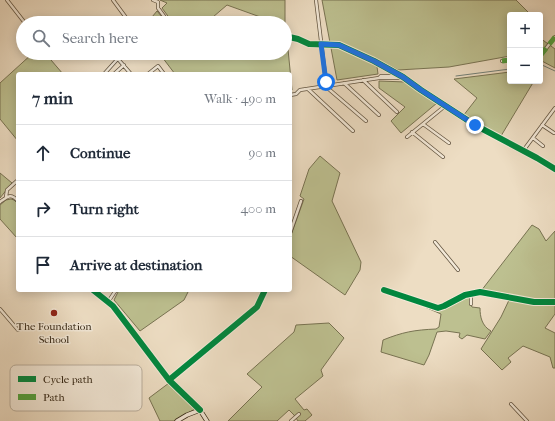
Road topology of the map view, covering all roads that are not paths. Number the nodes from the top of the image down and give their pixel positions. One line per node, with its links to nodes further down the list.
1 (8, 0): 5 (street)
2 (113, 0): 6 (street)
3 (152, 0): 7 (street)
4 (316, 0): 10 (street)
5 (19, 16)
6 (125, 16)
7 (164, 16)
8 (555, 37): 11 (street)
9 (292, 38): 10 (street)
10 (321, 44): 22 (street); 26 (street)
11 (543, 52)
12 (117, 60): 17 (street)
13 (119, 60): 16 (street)
14 (507, 60): 15 (street)
15 (502, 61)
16 (124, 65): 18 (street); 19 (street)
17 (106, 72)
18 (116, 72)
19 (129, 72)
20 (150, 72): 21 (street)
21 (162, 72)
22 (402, 76): 23 (street); 24 (street)
23 (379, 78): 24 (street); 25 (street)
24 (405, 78): 31 (street)
25 (362, 80): 27 (street); 33 (street)
26 (326, 82)
27 (344, 82): 28 (street); 36 (street)
28 (324, 86): 29 (street); 37 (street)
29 (308, 88): 30 (street); 40 (street)
30 (292, 95)
31 (445, 106): 38 (street); 47 (street)
32 (555, 108): 34 (street)
33 (397, 112)
34 (552, 112): 35 (street); 39 (street)
35 (555, 114)
36 (379, 115)
37 (366, 121)
38 (423, 124): 41 (street); 45 (street)
39 (542, 125): 42 (street); 44 (street)
40 (353, 131)
41 (412, 132): 43 (street); 48 (street)
42 (554, 133)
43 (406, 137)
44 (533, 138): 46 (street); 47 (street)
45 (449, 144)
46 (543, 146)
47 (523, 151): 49 (street)
48 (443, 157)
49 (555, 169)
50 (16, 182): 51 (street)
51 (6, 197): 52 (street); 54 (street)
52 (16, 199)
53 (301, 201): 55 (street)
54 (0, 202)
55 (292, 226)
56 (435, 242): 57 (street)
57 (458, 270)
58 (384, 290): 62 (street)
59 (96, 292): 63 (street)
60 (115, 292): 63 (street)
61 (264, 292): 68 (street)
62 (471, 294): 64 (street); 65 (street)
63 (108, 302): 68 (street)
64 (555, 302)
65 (471, 304)
66 (0, 309): 67 (street)
67 (18, 330)
68 (170, 380): 70 (street)
69 (511, 404): 75 (street)
70 (200, 410): 72 (street); 73 (street)
71 (299, 414): 74 (street)
72 (177, 421)
73 (207, 421)
74 (291, 421)
75 (527, 421)

